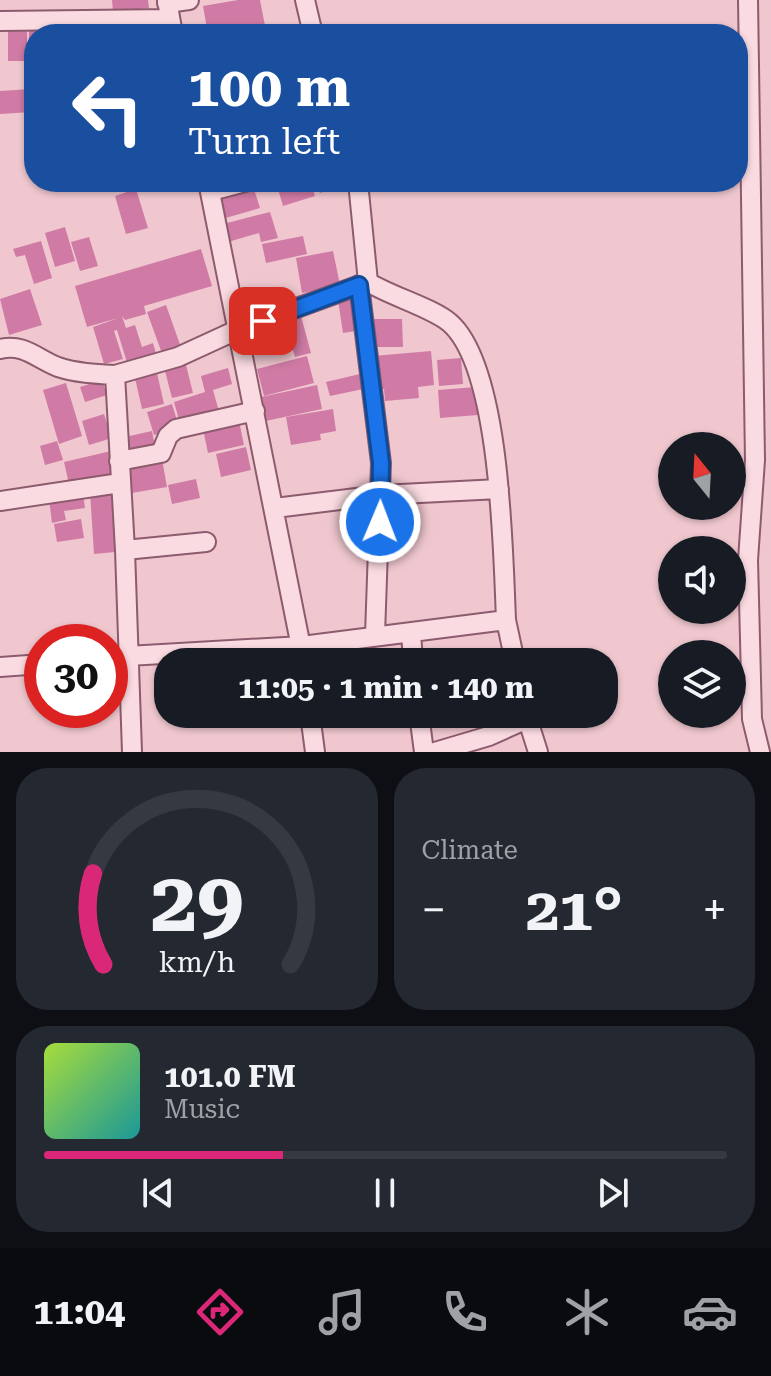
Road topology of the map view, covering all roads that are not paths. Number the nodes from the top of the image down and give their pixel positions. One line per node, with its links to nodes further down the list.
1 (189, 0): 4 (street)
2 (305, 0): 6 (street)
3 (748, 0): 15 (street)
4 (169, 14): 5 (street)
5 (0, 21)
6 (311, 24)
7 (211, 192): 10 (street)
8 (358, 192): 9 (street)
9 (363, 283): 10 (street); 17 (street); 18 (street)
10 (239, 329): 12 (street); 13 (street)
11 (0, 349): 12 (street)
12 (115, 375): 14 (street)
13 (255, 411): 14 (street); 20 (street)
14 (119, 461): 16 (street)
15 (763, 461): 45 (street)
16 (120, 483): 19 (street); 22 (street)
17 (499, 489): 18 (street); 23 (street)
18 (381, 495): 20 (street); 26 (street)
19 (0, 501)
20 (275, 508): 27 (street)
21 (206, 542): 22 (street)
22 (125, 550): 24 (street)
23 (506, 620): 25 (street); 30 (street)
24 (121, 624)
25 (411, 632): 26 (street); 29 (street)
26 (375, 635): 28 (street)
27 (302, 648)
28 (326, 648)
29 (412, 648)
30 (512, 648)
31 (128, 656): 32 (street)
32 (154, 656)
33 (24, 665): 34 (street)
34 (0, 667)
35 (128, 722): 40 (street)
36 (312, 728): 41 (street)
37 (421, 728): 42 (street)
38 (502, 728): 43 (street)
39 (531, 728): 44 (street)
40 (132, 752)
41 (315, 752)
42 (424, 752)
43 (435, 752)
44 (538, 752)
45 (760, 752)

